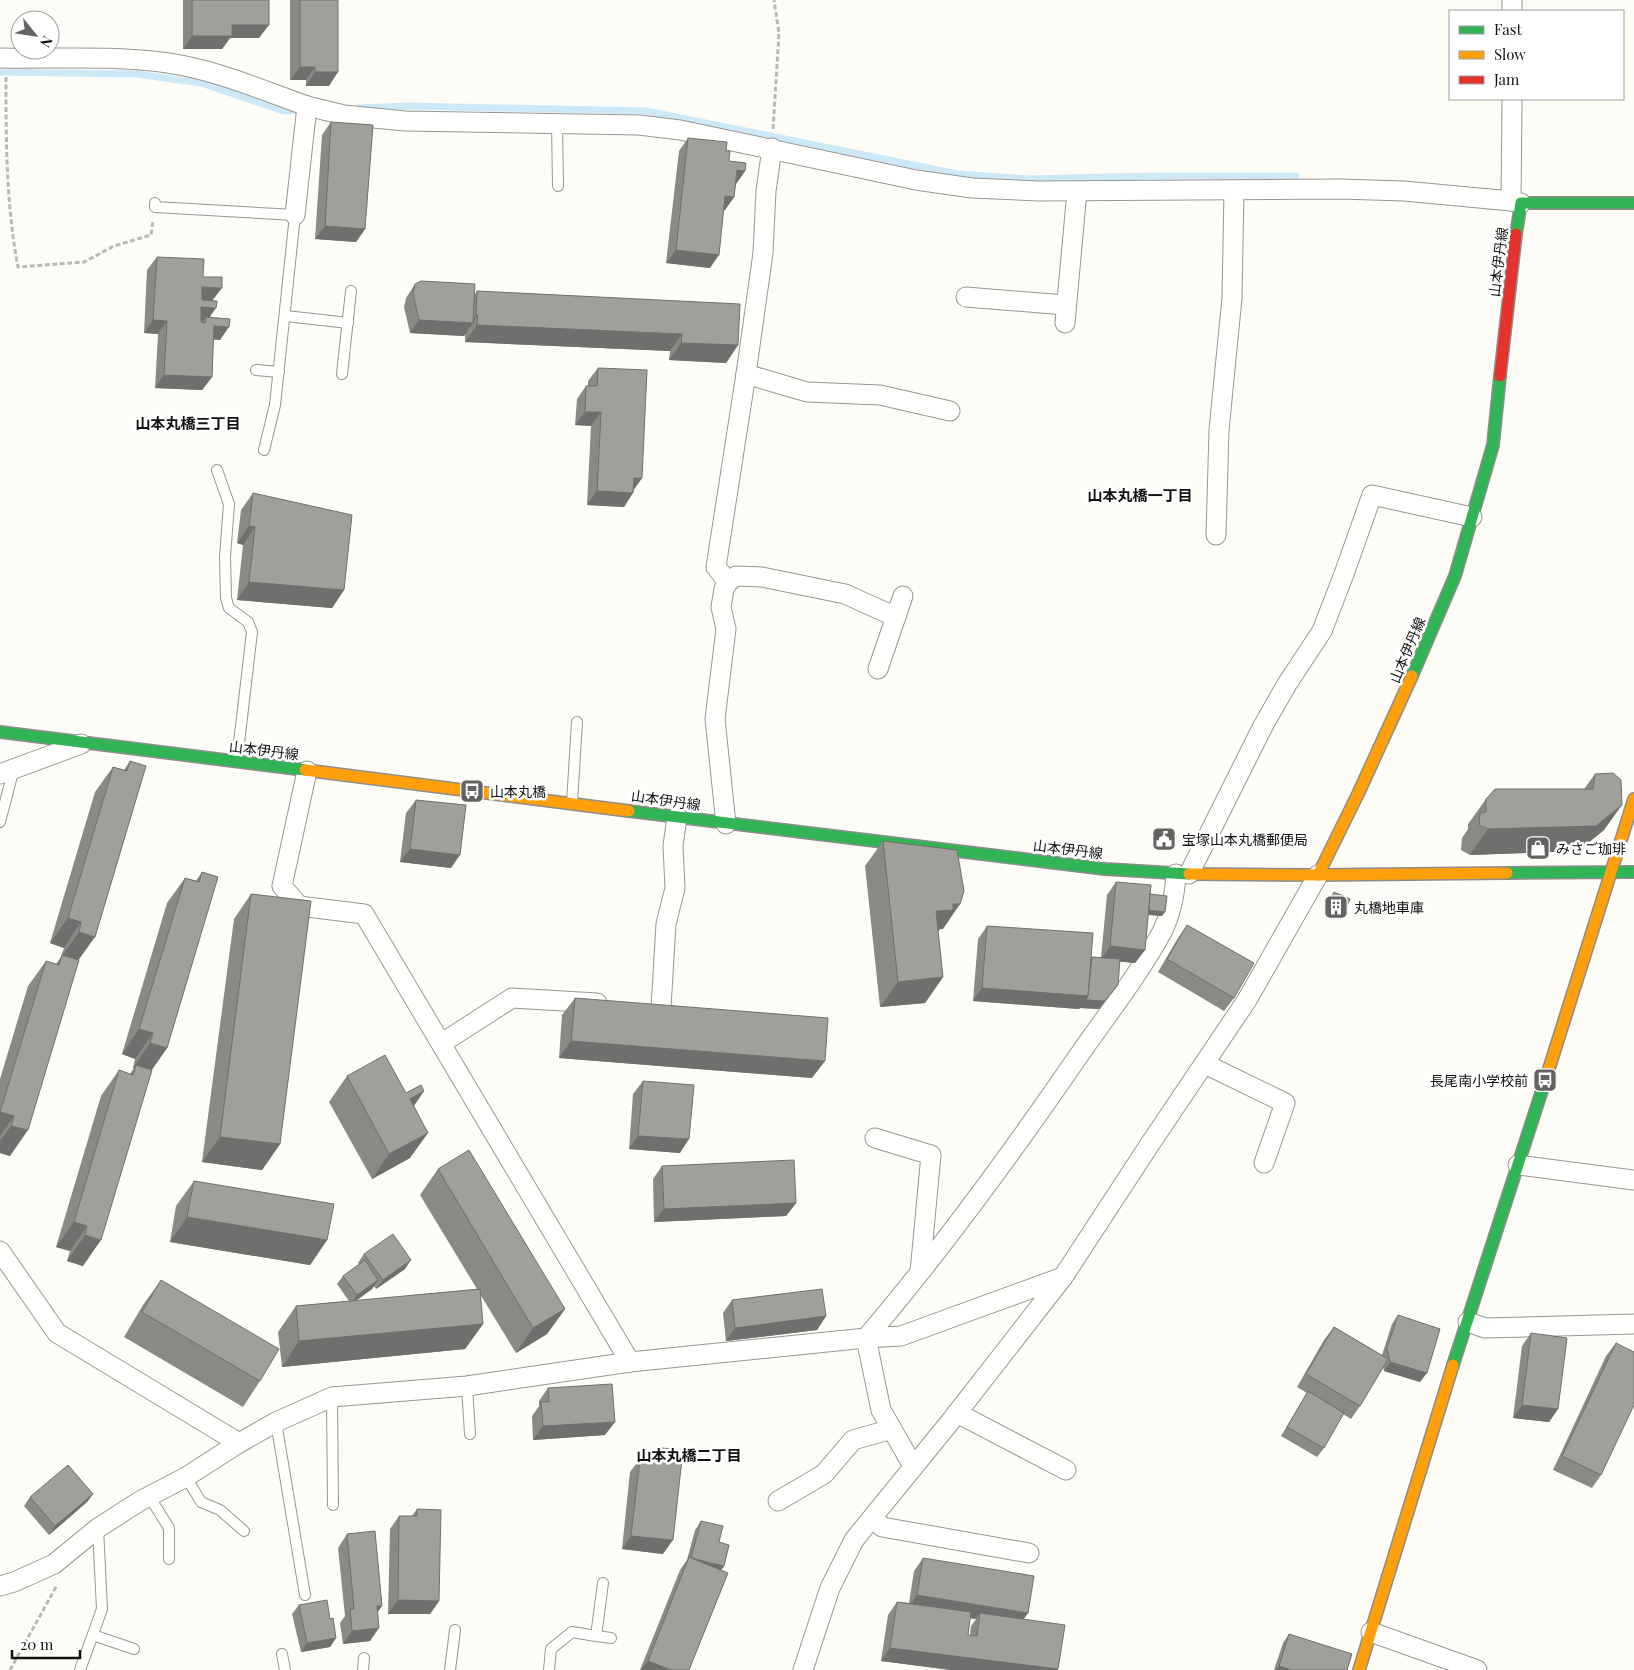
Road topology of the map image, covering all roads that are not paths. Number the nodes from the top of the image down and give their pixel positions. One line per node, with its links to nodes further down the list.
1 (3, 58): 3 (street)
2 (1512, 100): 9 (street)
3 (307, 106): 4 (street); 12 (street)
4 (557, 124): 5 (street); 6 (lane)
5 (772, 148): 8 (street); 20 (street)
6 (558, 186)
7 (1234, 190): 8 (street); 9 (street); 25 (street)
8 (1077, 191): 14 (street)
9 (1516, 202): 10 (main road); 24 (main road, 山本伊丹線)
10 (1634, 203)
11 (155, 205): 12 (lane)
12 (295, 215): 15 (lane)
13 (351, 291): 16 (lane)
14 (977, 292)
15 (286, 316): 16 (lane); 18 (lane)
16 (348, 323): 19 (lane)
17 (256, 370): 18 (lane)
18 (279, 372): 22 (lane)
19 (342, 374)
20 (746, 374): 21 (street); 26 (street)
21 (950, 411)
22 (264, 450)
23 (218, 470): 33 (lane)
24 (1472, 517): 43 (street); 44 (main road, 山本伊丹線)
25 (1216, 535)
26 (728, 582): 28 (street); 40 (street)
27 (904, 596): 28 (street)
28 (896, 617): 29 (street)
29 (878, 669)
30 (577, 722): 37 (lane)
31 (0, 732): 32 (main road, 山本伊丹線)
32 (85, 743): 33 (main road, 山本伊丹線); 34 (street)
33 (237, 762): 35 (main road, 山本伊丹線)
34 (7, 771): 39 (lane)
35 (307, 771): 37 (main road, 山本伊丹線); 49 (street)
36 (1634, 799): 41 (main road)
37 (572, 803): 38 (main road, 山本伊丹線)
38 (677, 817): 40 (main road, 山本伊丹線); 47 (street)
39 (0, 822)
40 (726, 824): 43 (main road, 山本伊丹線)
41 (1611, 872): 42 (main road); 44 (main road); 53 (main road)
42 (1634, 872)
43 (1182, 874): 44 (main road, 山本伊丹線); 56 (street)
44 (1318, 875): 50 (street)
45 (611, 1004): 49 (street)
46 (641, 1006): 47 (street)
47 (661, 1008): 48 (street)
48 (680, 1010)
49 (442, 1043): 61 (street)
50 (1205, 1064): 52 (street); 57 (street)
51 (875, 1138): 56 (street)
52 (1264, 1163)
53 (1518, 1165): 54 (street); 58 (main road)
54 (1634, 1180)
55 (0, 1251): 68 (street)
56 (919, 1273): 60 (street)
57 (1064, 1277): 60 (street); 64 (street)
58 (1468, 1322): 59 (street); 84 (main road)
59 (1634, 1324)
60 (866, 1338): 61 (street); 66 (street)
61 (630, 1362): 62 (street)
62 (467, 1386): 63 (street); 67 (lane)
63 (332, 1397): 65 (street); 74 (lane)
64 (957, 1413): 69 (street); 70 (street)
65 (276, 1422): 68 (street); 82 (lane)
66 (892, 1429): 69 (street); 73 (street)
67 (470, 1434)
68 (239, 1443): 71 (street)
69 (913, 1466): 75 (street)
70 (1066, 1470)
71 (186, 1477): 72 (street); 77 (lane)
72 (149, 1496): 76 (street); 79 (lane)
73 (778, 1501)
74 (333, 1505)
75 (873, 1517): 78 (street); 96 (street)
76 (98, 1528): 81 (street); 85 (lane)
77 (244, 1531)
78 (1029, 1553)
79 (169, 1559)
80 (603, 1584): 86 (lane)
81 (0, 1586)
82 (305, 1595)
83 (455, 1630): 94 (lane)
84 (1371, 1632): 97 (main road); 98 (street)
85 (93, 1635): 88 (lane); 91 (lane)
86 (596, 1636): 87 (lane); 95 (lane)
87 (611, 1638)
88 (134, 1649)
89 (282, 1654): 92 (lane)
90 (364, 1658): 93 (lane)
91 (80, 1670)
92 (285, 1670)
93 (363, 1670)
94 (450, 1670)
95 (549, 1670)
96 (803, 1670)
97 (1359, 1670)
98 (1477, 1670)

